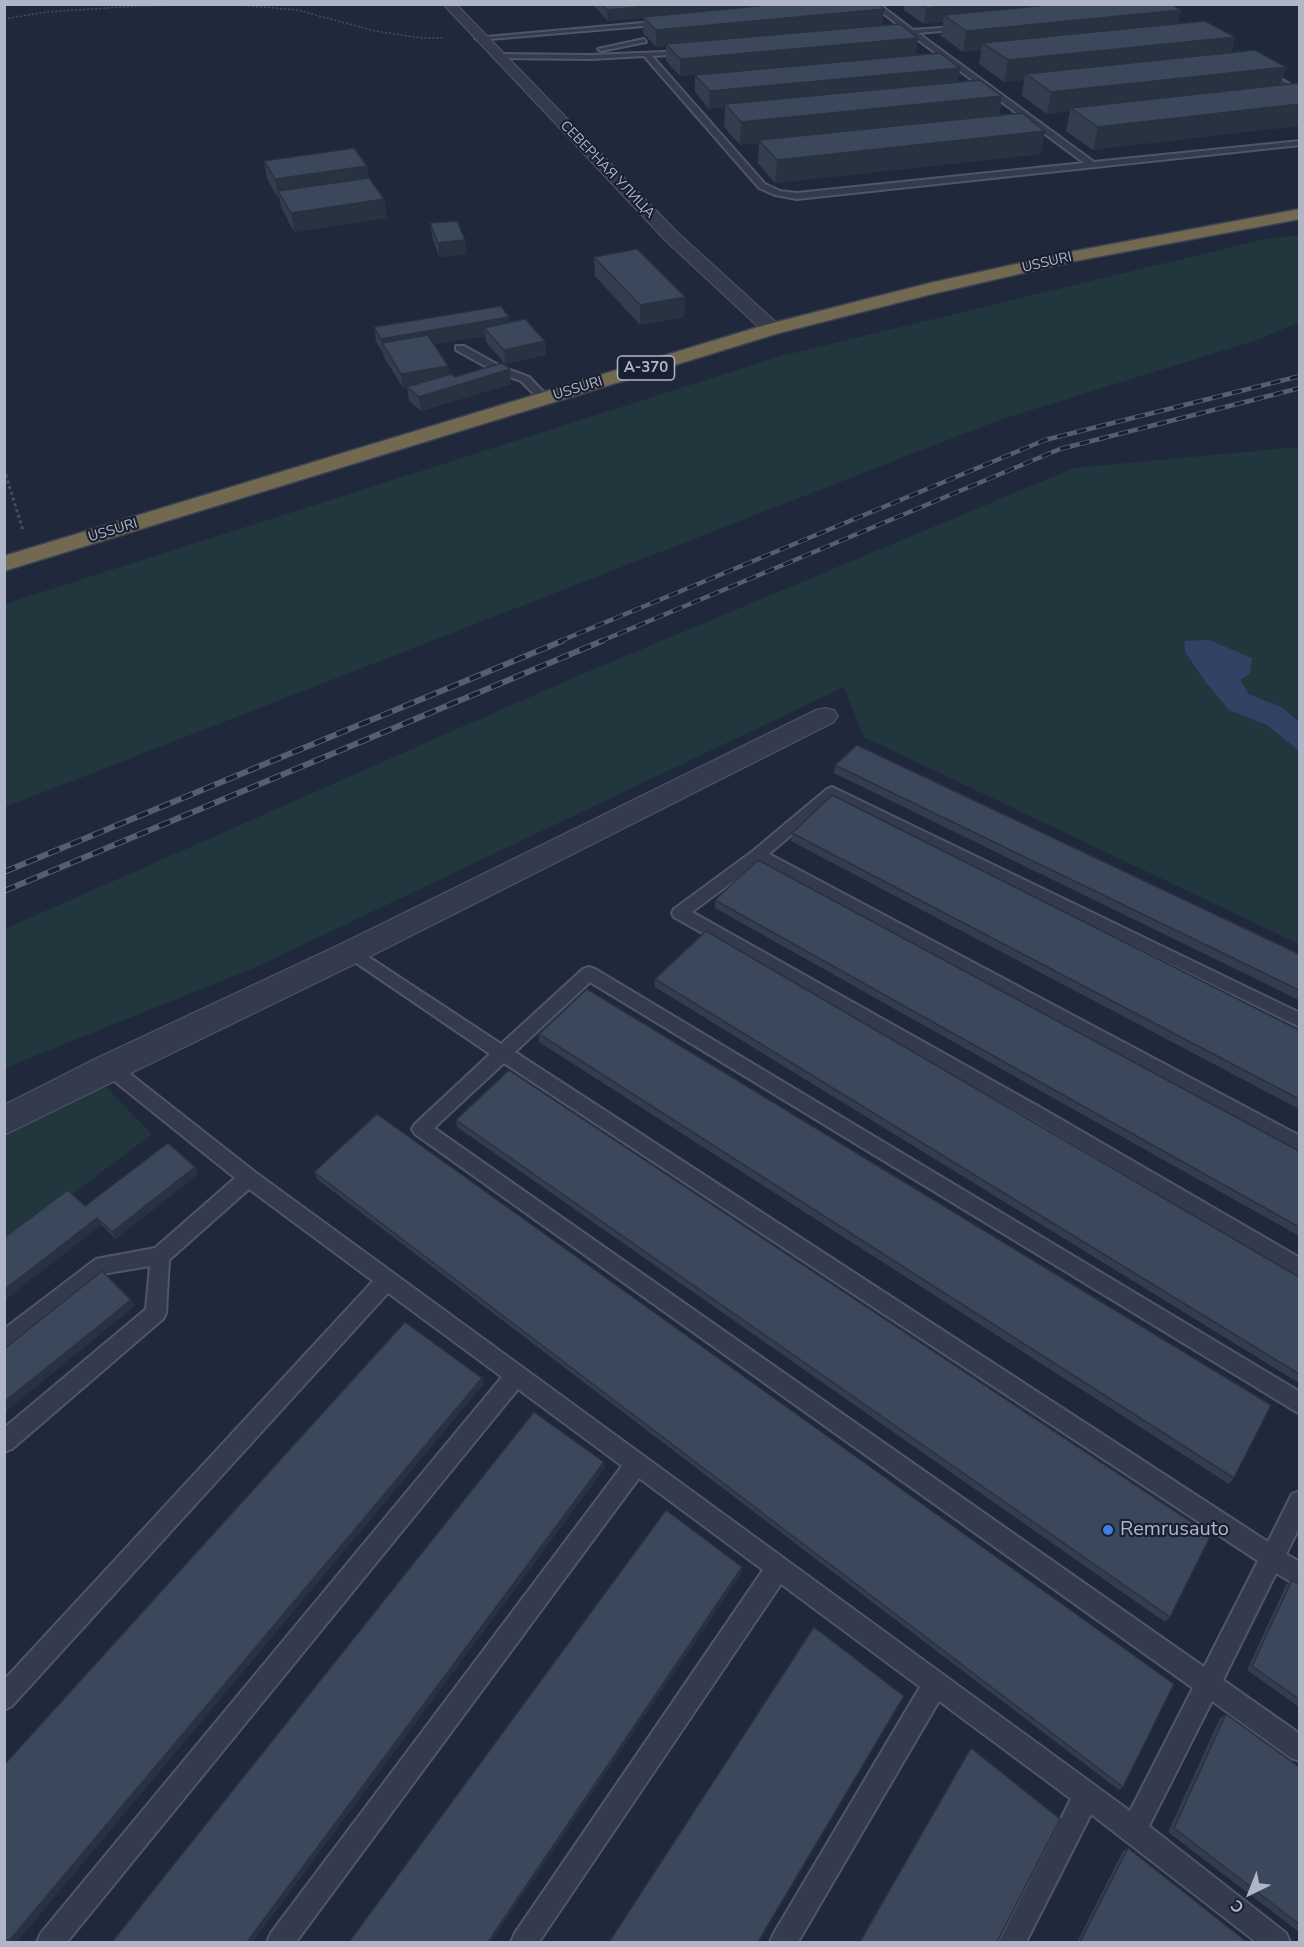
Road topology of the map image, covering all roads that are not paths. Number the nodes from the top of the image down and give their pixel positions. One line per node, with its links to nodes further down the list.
1 (448, 4): 8 (street, СЕВЕРНАЯ УЛИЦА)
2 (873, 4): 3 (lane); 6 (lane)
3 (861, 6)
4 (674, 22): 8 (lane)
5 (971, 27): 6 (lane)
6 (912, 32): 7 (lane); 17 (lane)
7 (877, 35)
8 (478, 38): 12 (street, СЕВЕРНАЯ УЛИЦА)
9 (644, 41): 13 (lane)
10 (700, 51): 11 (lane)
11 (647, 55): 13 (lane); 17 (lane)
12 (495, 56): 13 (lane); 19 (street, СЕВЕРНАЯ УЛИЦА)
13 (563, 56)
14 (1251, 64): 15 (lane)
15 (1299, 93)
16 (1299, 143): 17 (lane)
17 (1092, 165)
18 (1299, 214): 19 (highway, USSURI / А-370)
19 (772, 329): 21 (highway, USSURI / А-370)
20 (460, 348): 21 (lane)
21 (545, 399): 22 (highway, USSURI / А-370)
22 (4, 564)
23 (825, 716): 25 (street)
24 (758, 855): 26 (lane); 31 (lane); 34 (lane)
25 (352, 952): 27 (lane); 28 (street)
26 (1299, 1021)
27 (502, 1053): 38 (lane); 42 (lane); 46 (lane)
28 (109, 1067): 29 (street); 30 (street); 32 (lane)
29 (4, 1111)
30 (4, 1121)
31 (1299, 1145)
32 (248, 1178): 33 (lane); 35 (lane)
33 (160, 1256): 36 (lane); 39 (lane)
34 (1299, 1269)
35 (387, 1280): 37 (lane); 47 (lane)
36 (4, 1342)
37 (516, 1375): 40 (lane); 51 (lane)
38 (1299, 1404)
39 (4, 1442)
40 (636, 1464): 43 (lane); 52 (lane)
41 (1299, 1502): 42 (lane)
42 (1272, 1558): 44 (lane); 46 (lane)
43 (778, 1568): 45 (lane); 53 (lane)
44 (1299, 1576)
45 (935, 1683): 49 (lane); 54 (lane)
46 (1209, 1684): 48 (lane); 50 (lane)
47 (4, 1698)
48 (1299, 1749)
49 (1087, 1795): 50 (lane); 55 (lane)
50 (1134, 1830): 56 (lane)
51 (50, 1942)
52 (280, 1942)
53 (524, 1942)
54 (783, 1942)
55 (1012, 1942)
56 (1277, 1942)

